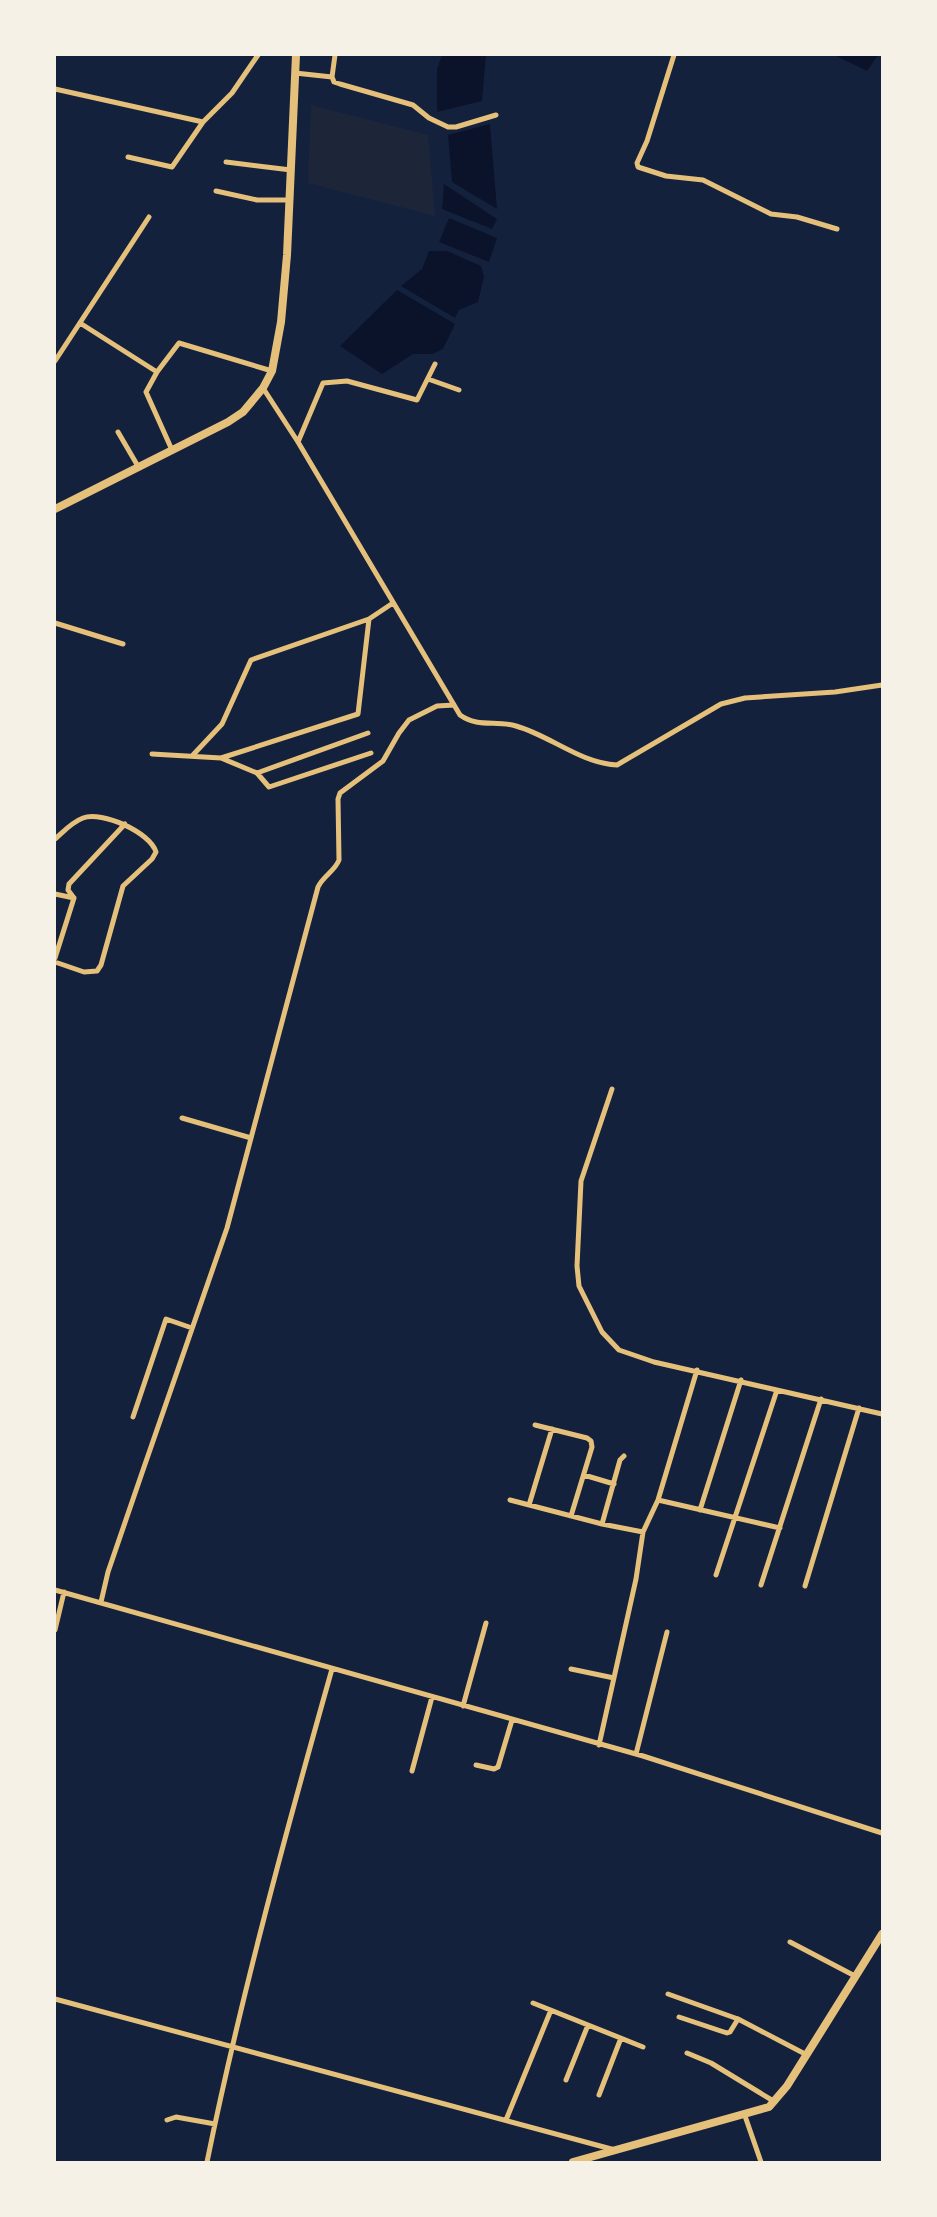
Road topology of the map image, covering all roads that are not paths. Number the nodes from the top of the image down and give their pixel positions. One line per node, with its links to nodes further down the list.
1 (258, 55): 9 (street)
2 (296, 55): 5 (main road)
3 (335, 55): 6 (street)
4 (674, 55): 16 (street)
5 (295, 73): 6 (street); 12 (main road)
6 (332, 76): 8 (street)
7 (55, 89): 9 (street)
8 (496, 115)
9 (203, 122): 10 (street)
10 (128, 157)
11 (226, 162): 12 (street)
12 (291, 170): 14 (main road)
13 (216, 191): 14 (street)
14 (290, 200): 20 (main road)
15 (149, 217): 17 (street)
16 (837, 229)
17 (80, 323): 18 (street); 21 (street)
18 (55, 362)
19 (435, 364): 22 (street)
20 (272, 371): 21 (street); 23 (main road)
21 (157, 372): 27 (street)
22 (428, 380): 24 (street); 26 (street)
23 (263, 388): 26 (street); 27 (main road)
24 (459, 390)
25 (118, 432): 28 (street)
26 (298, 442): 30 (street)
27 (172, 450): 28 (main road)
28 (139, 468): 29 (main road)
29 (55, 509)
30 (393, 602): 31 (street); 35 (street)
31 (369, 619): 39 (street); 40 (street)
32 (55, 623): 33 (street)
33 (123, 644)
34 (882, 685): 35 (street)
35 (454, 705): 50 (street)
36 (368, 733): 41 (street)
37 (371, 753): 41 (street)
38 (152, 754): 39 (street)
39 (192, 756): 40 (street)
40 (221, 758): 41 (street)
41 (257, 773)
42 (125, 824): 43 (street); 45 (street); 47 (street)
43 (55, 839)
44 (55, 894): 45 (street)
45 (74, 898): 46 (street)
46 (55, 958)
47 (55, 962)
48 (612, 1088): 52 (street)
49 (182, 1118): 50 (street)
50 (251, 1138): 51 (street)
51 (192, 1328): 58 (street); 78 (street)
52 (697, 1370): 53 (street); 65 (street)
53 (741, 1380): 54 (street); 67 (street)
54 (776, 1390): 55 (street); 69 (street)
55 (821, 1399): 56 (street); 71 (street)
56 (859, 1408): 57 (street); 75 (street)
57 (882, 1414)
58 (133, 1417)
59 (535, 1425): 60 (street)
60 (552, 1429): 62 (street); 66 (street)
61 (624, 1456): 63 (street)
62 (584, 1475): 63 (street); 68 (street)
63 (614, 1484): 70 (street)
64 (510, 1500): 66 (street)
65 (658, 1500): 67 (street); 72 (street)
66 (529, 1505): 68 (street)
67 (700, 1510): 69 (street)
68 (570, 1516): 70 (street)
69 (736, 1518): 71 (street); 73 (street)
70 (602, 1524): 72 (street)
71 (780, 1528): 74 (street)
72 (643, 1532): 84 (street)
73 (716, 1575)
74 (761, 1585)
75 (805, 1586)
76 (55, 1590): 77 (street)
77 (64, 1592): 78 (street); 80 (street)
78 (101, 1602): 82 (street)
79 (486, 1622): 86 (street)
80 (55, 1630)
81 (666, 1632): 89 (street)
82 (332, 1669): 85 (street); 104 (street)
83 (570, 1669): 84 (street)
84 (614, 1678): 88 (street)
85 (432, 1697): 86 (street); 91 (street)
86 (462, 1706): 87 (street)
87 (512, 1720): 88 (street); 90 (street)
88 (600, 1745): 89 (street)
89 (636, 1754): 92 (street)
90 (476, 1765)
91 (412, 1771)
92 (882, 1833)
93 (882, 1934): 95 (main road)
94 (790, 1942): 95 (street)
95 (855, 1976): 107 (main road)
96 (668, 1994): 101 (street)
97 (55, 1999): 104 (street)
98 (532, 2003): 99 (street)
99 (551, 2010): 102 (street); 113 (street)
100 (679, 2017): 101 (street)
101 (738, 2019): 107 (street)
102 (588, 2025): 103 (street); 108 (street)
103 (621, 2038): 105 (street); 109 (street)
104 (231, 2045): 113 (street); 114 (street)
105 (643, 2047)
106 (687, 2053): 110 (street)
107 (807, 2055): 110 (main road)
108 (566, 2080)
109 (599, 2095)
110 (775, 2102): 111 (main road)
111 (745, 2116): 115 (main road); 118 (street)
112 (167, 2120): 114 (street)
113 (506, 2120): 115 (street)
114 (215, 2124): 116 (street)
115 (618, 2151): 117 (main road)
116 (207, 2162)
117 (573, 2162)
118 (761, 2162)

